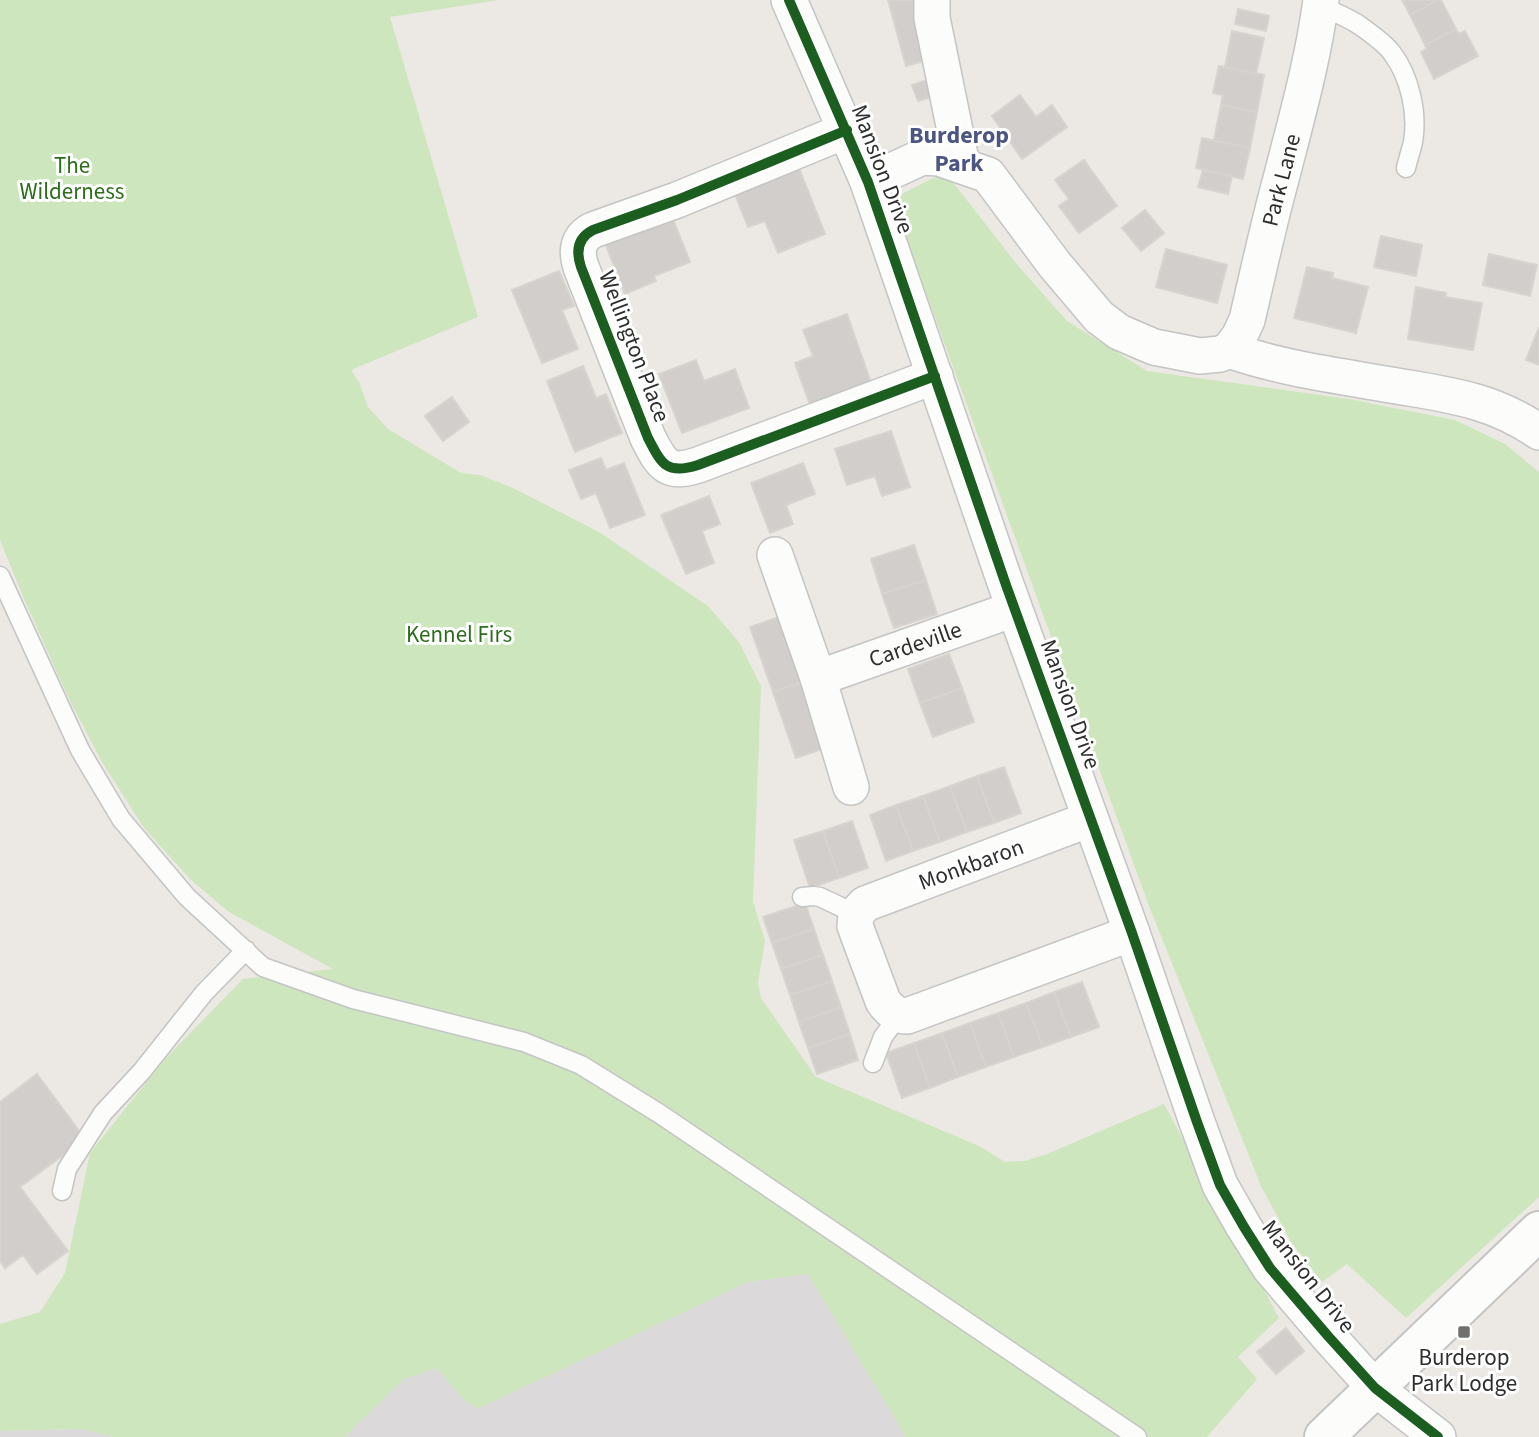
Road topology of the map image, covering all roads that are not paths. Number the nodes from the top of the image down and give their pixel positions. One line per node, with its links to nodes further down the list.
1 (789, 0): 4 (street, Mansion Drive)
2 (932, 0): 5 (street)
3 (1321, 3): 6 (lane, Park Lane); 8 (street, Park Lane)
4 (847, 130): 7 (street, Mansion Drive); 9 (street, Wellington Place)
5 (962, 165): 7 (street); 8 (street)
6 (1406, 168)
7 (868, 182): 9 (street, Mansion Drive)
8 (1228, 350): 10 (street)
9 (935, 376): 13 (street, Mansion Drive)
10 (1539, 432)
11 (775, 555): 14 (street)
12 (0, 576): 20 (lane)
13 (1014, 609): 14 (street, Cardeville); 16 (street, Mansion Drive)
14 (818, 678): 15 (street)
15 (851, 787)
16 (1090, 819): 18 (street, Monkbaron); 19 (street, Mansion Drive)
17 (802, 897): 18 (lane)
18 (856, 914): 21 (street)
19 (1132, 933): 21 (street); 25 (street, Mansion Drive)
20 (246, 950): 23 (lane); 26 (lane)
21 (899, 1014): 22 (lane)
22 (873, 1063)
23 (62, 1191)
24 (1539, 1231): 25 (main road)
25 (1375, 1388): 27 (main road); 28 (street, Mansion Drive)
26 (1137, 1437)
27 (1324, 1437)
28 (1438, 1437)

